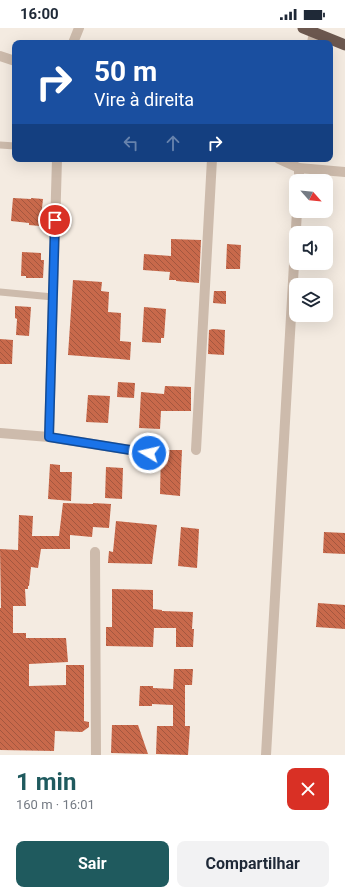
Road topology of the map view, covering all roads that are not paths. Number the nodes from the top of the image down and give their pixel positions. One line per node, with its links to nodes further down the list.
1 (79, 28): 4 (street)
2 (303, 28): 3 (highway)
3 (313, 38)
4 (74, 40)
5 (333, 42): 6 (highway)
6 (345, 45)
7 (0, 56): 8 (street)
8 (12, 60)
9 (0, 145): 10 (lane)
10 (12, 146)
11 (57, 162): 18 (street)
12 (212, 162): 21 (street)
13 (300, 163): 14 (street); 15 (street)
14 (345, 172)
15 (299, 174)
16 (297, 218): 25 (street)
17 (0, 292): 18 (lane)
18 (53, 297): 20 (street)
19 (0, 433): 20 (street)
20 (49, 437): 22 (street)
21 (196, 450)
22 (149, 453)
23 (95, 552): 24 (street)
24 (96, 755)
25 (266, 755)

